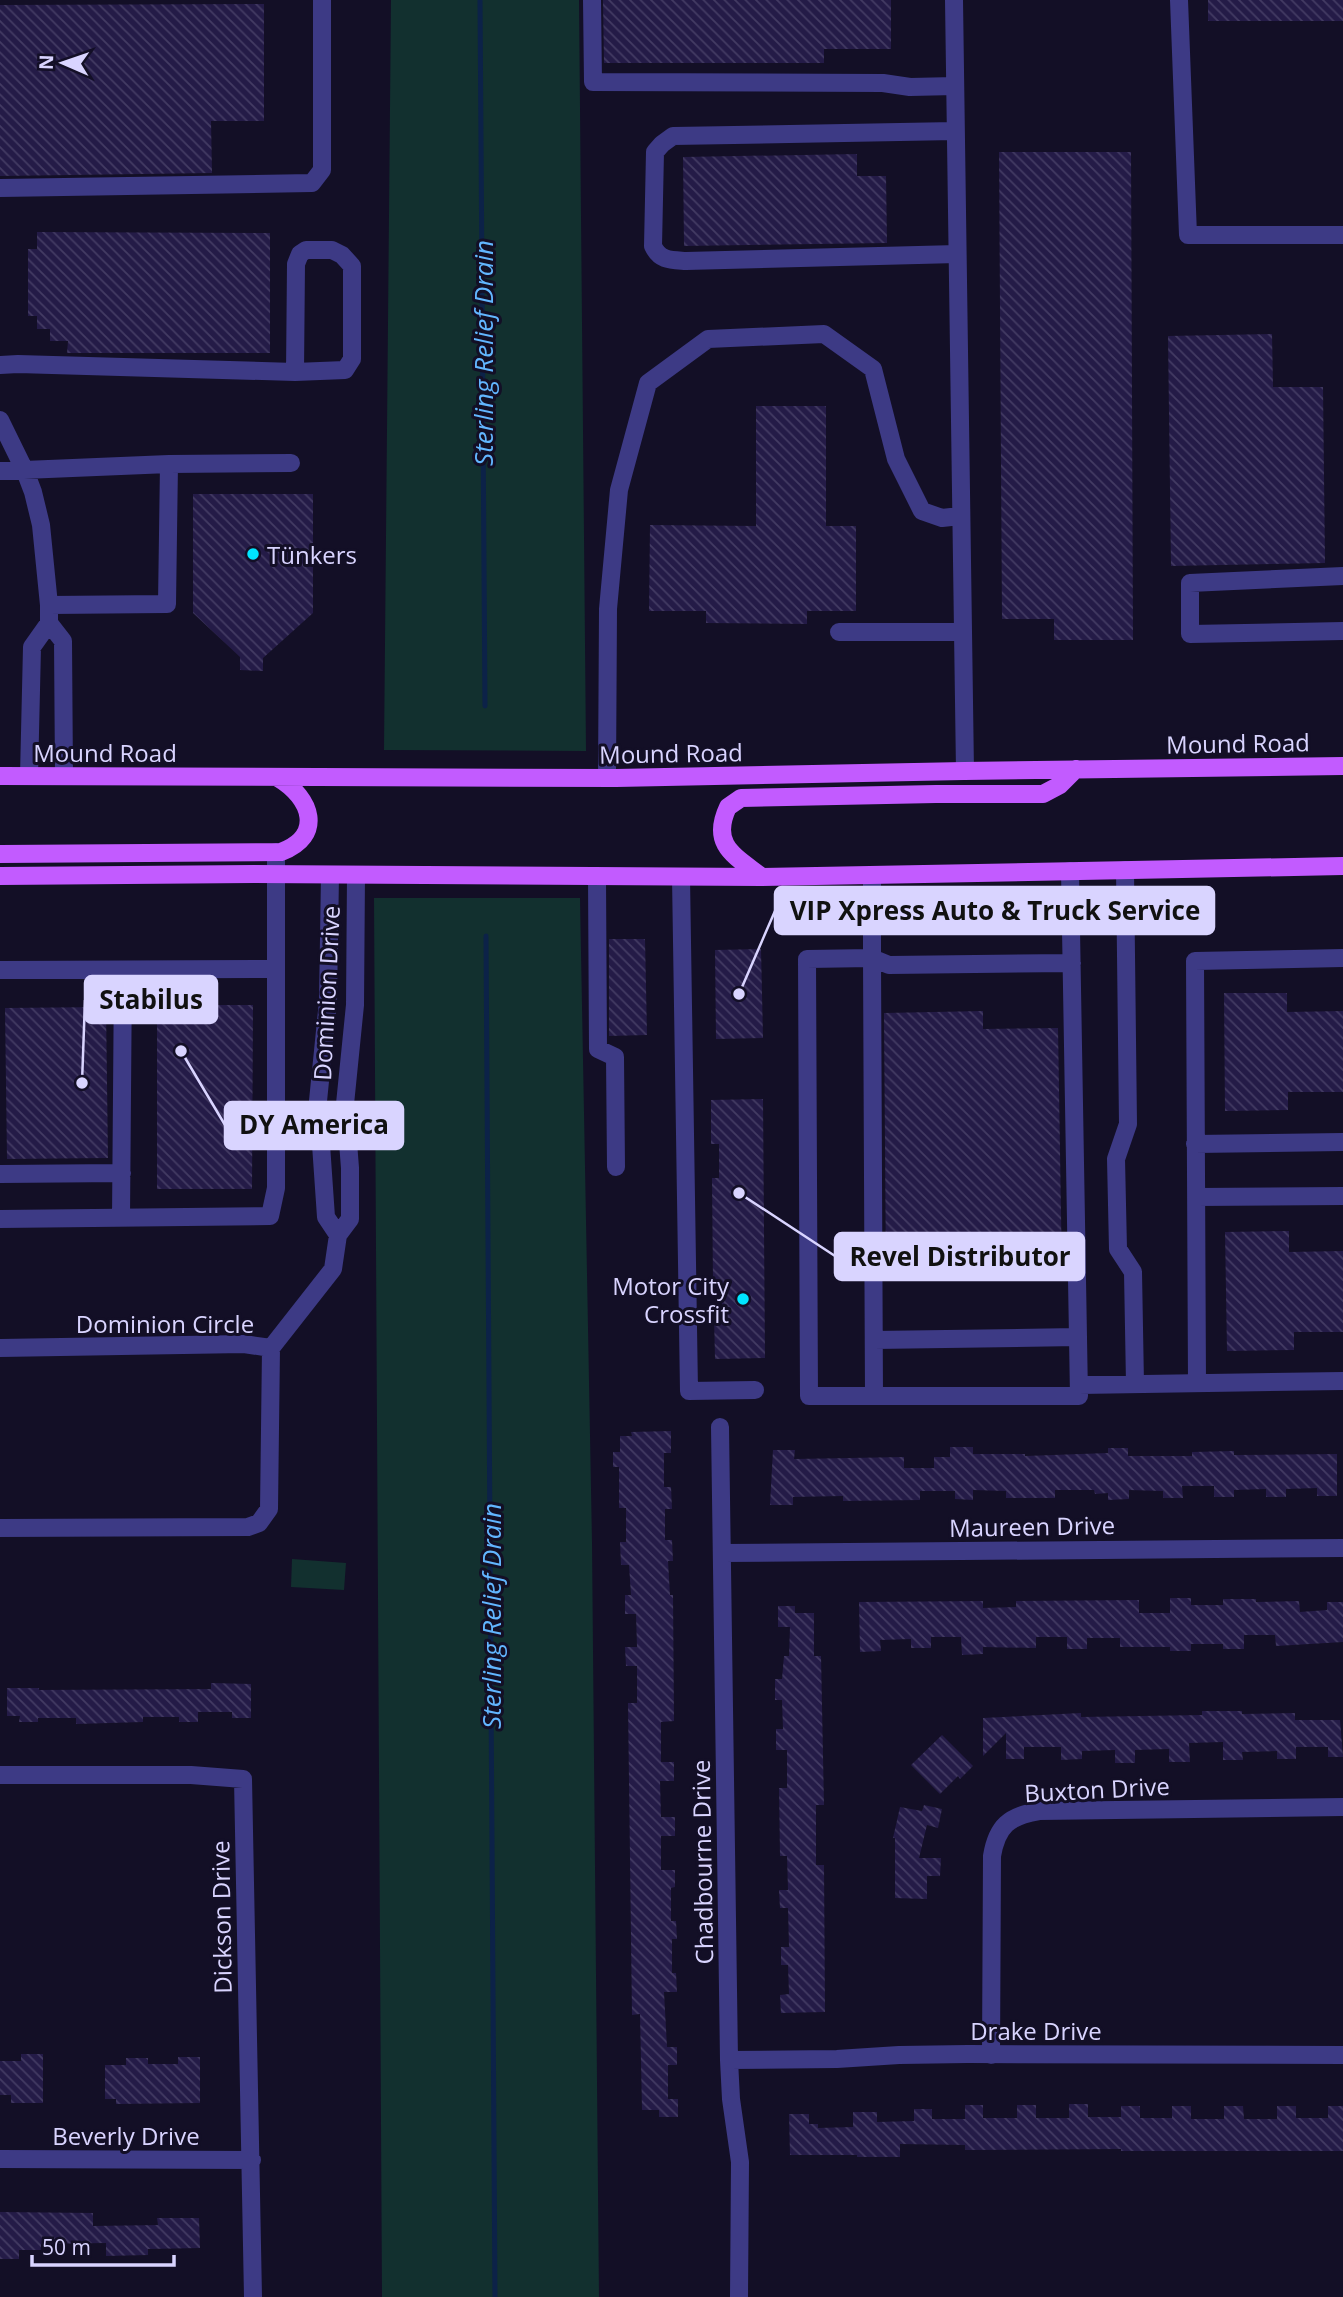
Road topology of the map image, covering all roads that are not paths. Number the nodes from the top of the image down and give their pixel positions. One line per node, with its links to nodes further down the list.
1 (322, 0): 7 (street)
2 (592, 0): 5 (street)
3 (954, 0): 5 (street)
4 (1179, 0): 8 (street)
5 (954, 86): 6 (street)
6 (955, 131): 9 (street); 9 (street)
7 (0, 188)
8 (1343, 235)
9 (957, 254): 17 (street)
10 (0, 365): 11 (street)
11 (295, 372): 11 (street)
12 (0, 420): 16 (street)
13 (291, 463): 14 (street)
14 (169, 464): 16 (street); 19 (street)
15 (0, 471): 16 (street)
16 (25, 471): 19 (street)
17 (960, 516): 22 (street); 30 (street)
18 (1343, 576): 20 (street)
19 (49, 614): 27 (street); 28 (street)
20 (1343, 631)
21 (839, 632): 22 (street)
22 (962, 632): 25 (street)
23 (1343, 766): 24 (main road, Mound Road)
24 (1076, 769): 25 (main road, Mound Road); 43 (main road)
25 (965, 771): 30 (main road, Mound Road)
26 (0, 776): 27 (main road, Mound Road)
27 (29, 776): 28 (main road, Mound Road)
28 (64, 776): 29 (main road, Mound Road)
29 (278, 778): 30 (main road, Mound Road); 31 (main road)
30 (607, 778)
31 (276, 852): 32 (main road); 36 (street)
32 (0, 854)
33 (1343, 866): 34 (main road)
34 (1125, 870): 35 (main road); 68 (street)
35 (1070, 871): 39 (main road); 46 (street)
36 (276, 874): 37 (main road); 40 (main road); 47 (street)
37 (330, 875): 38 (main road); 50 (street, Dominion Drive)
38 (356, 875): 41 (main road); 51 (street, Dominion Drive)
39 (872, 875): 43 (main road); 44 (street)
40 (0, 876)
41 (597, 877): 42 (main road); 54 (street)
42 (681, 877): 43 (main road); 70 (street)
43 (762, 877)
44 (872, 958): 46 (street); 63 (street); 71 (street)
45 (1343, 958): 53 (street)
46 (1072, 963): 62 (street)
47 (276, 969): 49 (street); 59 (street)
48 (0, 970): 49 (street)
49 (123, 970): 55 (street)
50 (324, 1043): 51 (street); 61 (street, Dominion Drive)
51 (351, 1046): 61 (street, Dominion Drive)
52 (1343, 1142): 53 (street)
53 (1195, 1144): 58 (street)
54 (616, 1167)
55 (122, 1172): 56 (street); 59 (street)
56 (0, 1174)
57 (1343, 1196): 58 (street)
58 (1196, 1197): 67 (street)
59 (121, 1218): 60 (street)
60 (0, 1219)
61 (338, 1234): 65 (street, Dominion Drive)
62 (1078, 1337): 63 (street); 69 (street)
63 (874, 1340): 71 (street)
64 (0, 1348): 65 (street, Dominion Circle)
65 (271, 1349): 73 (street, Dominion Circle)
66 (1343, 1381): 67 (street)
67 (1197, 1383): 68 (street)
68 (1135, 1384): 69 (street)
69 (1079, 1385): 71 (street)
70 (755, 1390)
71 (874, 1395)
72 (720, 1426): 75 (street, Chadbourne Drive)
73 (0, 1528)
74 (1343, 1548): 75 (street, Maureen Drive)
75 (722, 1553): 80 (street, Chadbourne Drive)
76 (0, 1775): 82 (street, Dickson Drive)
77 (1343, 1807): 78 (street, Buxton Drive)
78 (991, 2054): 79 (street, Drake Drive); 80 (street, Drake Drive)
79 (1343, 2055)
80 (729, 2060): 84 (street, Chadbourne Drive)
81 (0, 2158): 82 (street, Beverly Drive)
82 (252, 2160): 83 (street, Dickson Drive)
83 (253, 2297)
84 (739, 2297)

